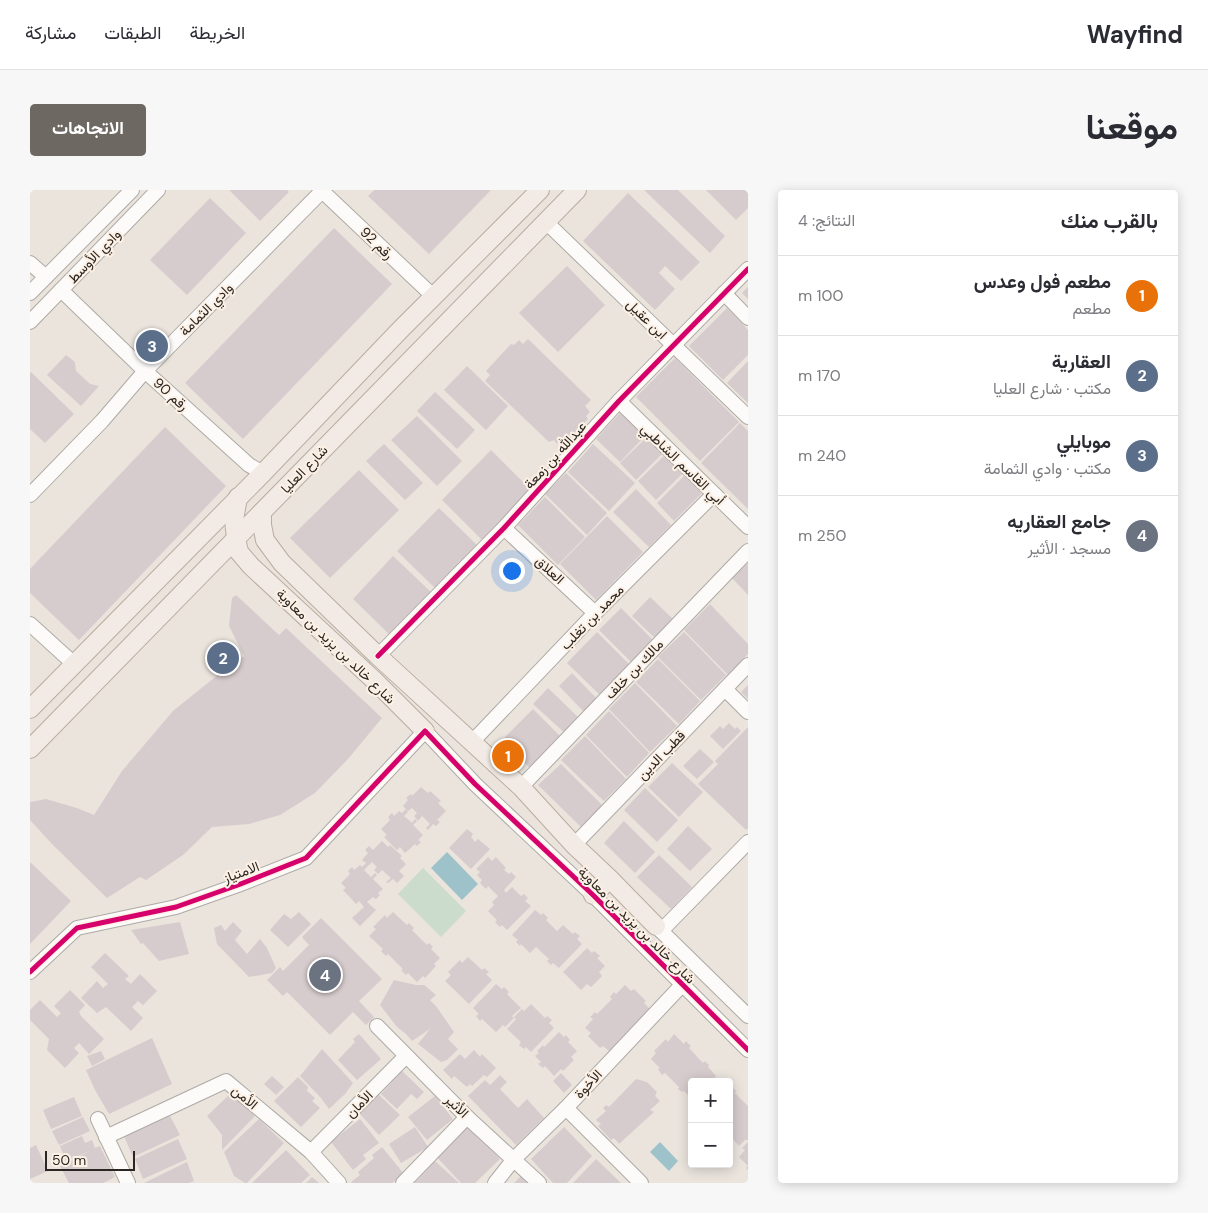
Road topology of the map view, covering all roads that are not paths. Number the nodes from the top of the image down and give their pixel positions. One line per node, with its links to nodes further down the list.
1 (132, 190): 9 (street, وادي الأوسط)
2 (158, 190): 10 (street, وادي الأوسط)
3 (322, 190): 13 (street, رقم 92); 17 (street, وادي الثمامة)
4 (540, 190): 13 (main road, شارع العليا)
5 (577, 190): 6 (main road, شارع العليا)
6 (546, 222): 16 (street, ابن عقيل); 24 (main road, شارع العليا)
7 (30, 262): 9 (street)
8 (748, 269): 12 (street, عبدالله بن زمعة)
9 (46, 277): 11 (street, وادي الأوسط)
10 (61, 290): 15 (street, وادي الأوسط); 17 (street, رقم 90)
11 (30, 293)
12 (724, 293): 14 (street); 16 (street, عبدالله بن زمعة)
13 (433, 296): 20 (main road, شارع العليا)
14 (748, 318)
15 (30, 322)
16 (675, 345): 18 (street, عبدالله بن زمعة); 19 (street, ابن عقيل)
17 (145, 371): 20 (street, رقم 90); 22 (street, وادي الثمامة)
18 (619, 401): 21 (street, أبي القاسم الشاطبي); 26 (street, عبدالله بن زمعة)
19 (748, 417)
20 (263, 473): 23 (main road, شارع العليا)
21 (714, 494): 25 (street, أبي القاسم الشاطبي); 31 (street, محمد بن تغلب)
22 (30, 495)
23 (238, 497): 27 (main road); 34 (main road, شارع العليا)
24 (262, 512): 27 (main road, شارع العليا); 29 (main road, شارع خالد بن يزيد بن معاوية)
25 (748, 527)
26 (504, 528): 31 (street, العلاق); 33 (street, عبدالله بن زمعة)
27 (236, 538): 30 (main road, شارع خالد بن يزيد بن معاوية); 41 (main road, شارع العليا)
28 (748, 551): 42 (street, مالك بن خلف)
29 (282, 563): 30 (main road); 33 (main road, شارع خالد بن يزيد بن معاوية)
30 (266, 578): 39 (main road, شارع خالد بن يزيد بن معاوية)
31 (595, 613): 40 (street, محمد بن تغلب)
32 (30, 624): 34 (street)
33 (378, 656): 40 (main road, شارع خالد بن يزيد بن معاوية)
34 (74, 664): 37 (main road, شارع العليا)
35 (748, 665): 36 (street, قطب الدين)
36 (724, 689): 38 (street); 44 (street, قطب الدين)
37 (30, 709)
38 (748, 712)
39 (425, 731): 46 (street, شارع خالد بن يزيد بن معاوية); 48 (street, الامتياز)
40 (472, 742): 42 (main road, شارع خالد بن يزيد بن معاوية)
41 (30, 749)
42 (521, 787): 44 (main road, شارع خالد بن يزيد بن معاوية)
43 (748, 842): 47 (street)
44 (574, 845): 45 (main road, شارع خالد بن يزيد بن معاوية)
45 (610, 879): 46 (main road); 47 (main road, شارع خالد بن يزيد بن معاوية)
46 (592, 895): 49 (street, شارع خالد بن يزيد بن معاوية)
47 (659, 928): 50 (street, شارع خالد بن يزيد بن معاوية)
48 (30, 972)
49 (682, 985): 52 (street, شارع خالد بن يزيد بن معاوية); 54 (street, الأخوة)
50 (748, 1016)
51 (377, 1026): 53 (street, الأثير)
52 (748, 1050)
53 (406, 1056): 55 (street, الأثير); 58 (street, الأمان)
54 (566, 1108): 59 (street, الأخوة); 65 (street)
55 (467, 1117): 59 (street, الأثير); 62 (street)
56 (98, 1119): 57 (street)
57 (106, 1137): 58 (street, الأمن); 60 (street)
58 (311, 1152): 61 (street, الأمن)
59 (514, 1159): 63 (street, الأخوة); 64 (street, الأثير)
60 (128, 1183)
61 (339, 1183)
62 (403, 1183)
63 (496, 1183)
64 (539, 1183)
65 (641, 1183)

